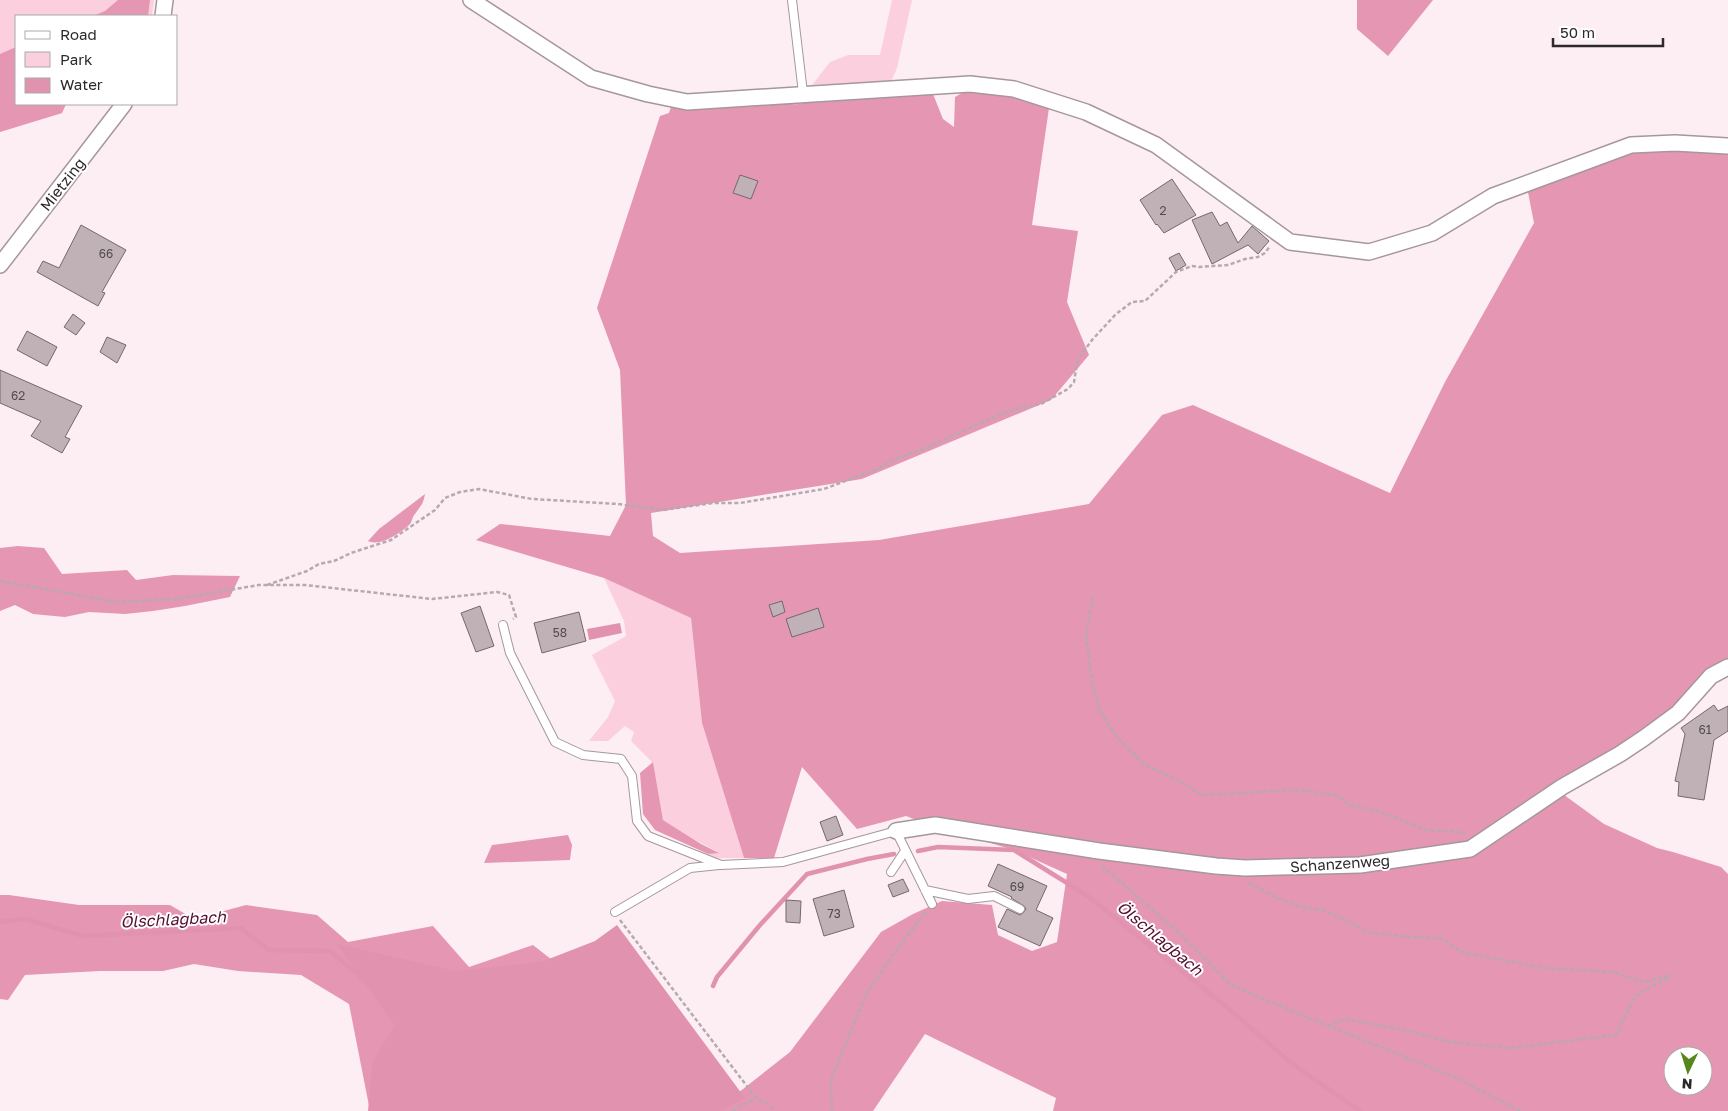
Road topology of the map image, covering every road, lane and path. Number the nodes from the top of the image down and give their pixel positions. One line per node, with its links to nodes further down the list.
1 (165, 0): 4 (street)
2 (471, 0): 5 (street)
3 (792, 0): 5 (lane)
4 (164, 15)
5 (802, 93): 8 (street)
6 (123, 105): 9 (street, Mietzing)
7 (1728, 146): 8 (street)
8 (1280, 234): 11 (path)
9 (0, 265)
10 (0, 581): 11 (path)
11 (268, 585): 13 (path)
12 (1093, 598): 16 (path)
13 (503, 625): 19 (lane)
14 (1728, 667): 16 (street, Schanzenweg)
15 (896, 831): 17 (street, Schanzenweg); 18 (lane); 19 (lane)
16 (1479, 843): 20 (street, Schanzenweg)
17 (1081, 848): 20 (street, Schanzenweg); 26 (path)
18 (906, 851): 21 (lane); 22 (lane)
19 (721, 865): 25 (lane)
20 (1245, 868): 26 (path)
21 (891, 872)
22 (925, 890): 23 (lane); 24 (lane)
23 (932, 904): 30 (path)
24 (1020, 909)
25 (615, 912): 27 (path)
26 (1327, 1026): 31 (path)
27 (756, 1098): 28 (path); 29 (path)
28 (732, 1111)
29 (774, 1111)
30 (832, 1111)
31 (1520, 1111)

